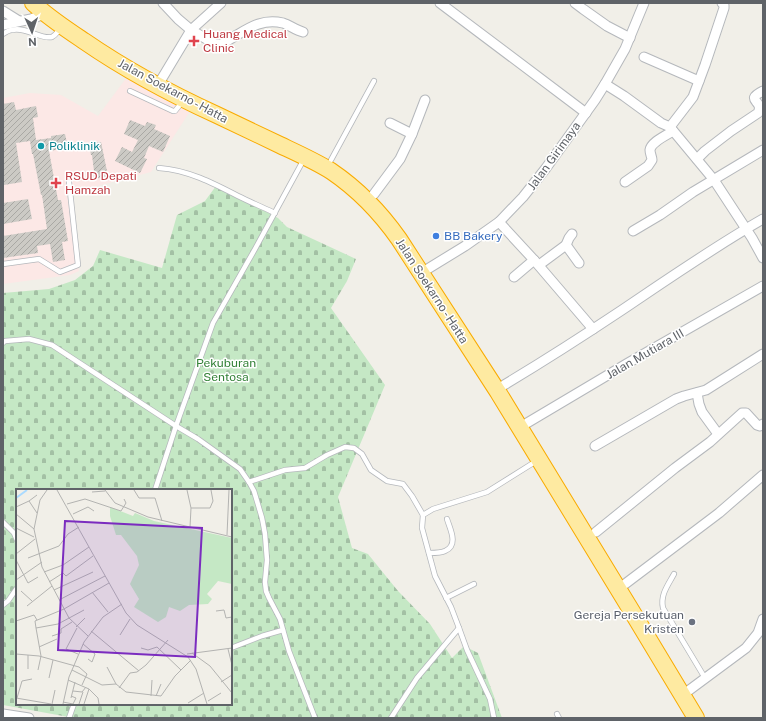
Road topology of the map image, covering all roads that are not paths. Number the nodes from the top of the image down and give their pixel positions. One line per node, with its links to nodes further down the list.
1 (163, 3): 12 (street)
2 (221, 3): 12 (street)
3 (440, 3): 25 (street)
4 (575, 3): 15 (street)
5 (644, 3): 15 (street, Jalan Girimaya)
6 (722, 3): 18 (street)
7 (41, 6): 9 (street); 11 (highway, Jalan Soekarno - Hatta); 19 (highway, Jalan Soekarno - Hatta)
8 (3, 11): 9 (street)
9 (19, 21): 10 (street)
10 (3, 25)
11 (62, 27): 14 (lane); 19 (highway, Jalan Soekarno - Hatta)
12 (191, 30): 13 (street); 19 (street)
13 (303, 32)
14 (3, 34)
15 (630, 38): 20 (street, Jalan Girimaya)
16 (644, 57): 18 (street)
17 (374, 81): 32 (lane)
18 (699, 81): 27 (street)
19 (160, 82): 23 (highway, Jalan Soekarno - Hatta); 32 (highway, Jalan Soekarno - Hatta)
20 (605, 84): 25 (street, Jalan Girimaya); 27 (street)
21 (130, 90): 23 (lane)
22 (763, 91): 31 (street)
23 (184, 97): 30 (highway, Jalan Soekarno - Hatta)
24 (424, 100): 28 (street)
25 (586, 113): 40 (street, Jalan Girimaya)
26 (390, 123): 28 (street)
27 (672, 129): 31 (street); 36 (street)
28 (412, 134): 37 (street)
29 (763, 150): 34 (street)
30 (305, 156): 38 (lane); 49 (highway, Jalan Soekarno - Hatta)
31 (698, 159): 34 (street)
32 (331, 160): 37 (highway, Jalan Soekarno - Hatta)
33 (159, 168): 38 (lane)
34 (714, 180): 41 (street); 42 (street)
35 (69, 182): 48 (lane)
36 (625, 182)
37 (374, 194): 49 (highway, Jalan Soekarno - Hatta)
38 (275, 213): 59 (lane)
39 (763, 219): 41 (street)
40 (499, 222): 46 (street); 49 (street, Jalan Girimaya)
41 (746, 229): 45 (street); 52 (street)
42 (633, 231)
43 (572, 234): 44 (street)
44 (566, 245): 46 (street); 47 (street)
45 (763, 258)
46 (537, 263): 50 (street); 52 (street)
47 (579, 263)
48 (3, 264)
49 (426, 271): 55 (highway, Jalan Soekarno - Hatta); 62 (highway, Jalan Soekarno - Hatta)
50 (514, 277)
51 (763, 286): 57 (street, Jalan Mutiara III)
52 (593, 329): 55 (street)
53 (3, 343): 59 (lane)
54 (763, 354): 56 (street)
55 (504, 385): 57 (highway, Jalan Soekarno - Hatta)
56 (697, 393): 60 (street); 61 (street)
57 (528, 423): 69 (highway, Jalan Soekarno - Hatta)
58 (763, 424): 60 (street)
59 (176, 426): 64 (lane); 65 (lane)
60 (718, 434): 69 (street)
61 (595, 446)
62 (539, 460): 66 (lane); 78 (highway, Jalan Soekarno - Hatta)
63 (763, 475): 74 (street)
64 (250, 482): 66 (lane); 81 (lane)
65 (155, 489)
66 (423, 515): 71 (lane)
67 (447, 519): 71 (lane)
68 (3, 522): 70 (lane)
69 (596, 532): 74 (highway, Jalan Soekarno - Hatta)
70 (16, 538)
71 (429, 553): 76 (lane)
72 (674, 574): 83 (lane)
73 (474, 584): 76 (lane)
74 (625, 584): 78 (highway, Jalan Soekarno - Hatta)
75 (16, 589): 77 (lane)
76 (446, 598): 80 (lane)
77 (3, 605)
78 (635, 608): 84 (highway, Jalan Soekarno - Hatta); 92 (highway, Jalan Soekarno - Hatta)
79 (763, 619): 83 (street)
80 (459, 628): 90 (lane); 91 (lane)
81 (283, 630): 82 (lane); 89 (lane)
82 (232, 648)
83 (705, 678): 84 (street)
84 (688, 691): 93 (highway, Jalan Soekarno - Hatta)
85 (74, 705): 88 (lane)
86 (3, 714): 87 (street)
87 (28, 718)
88 (69, 718)
89 (315, 718)
90 (391, 718)
91 (494, 718)
92 (696, 718)
93 (705, 718)

